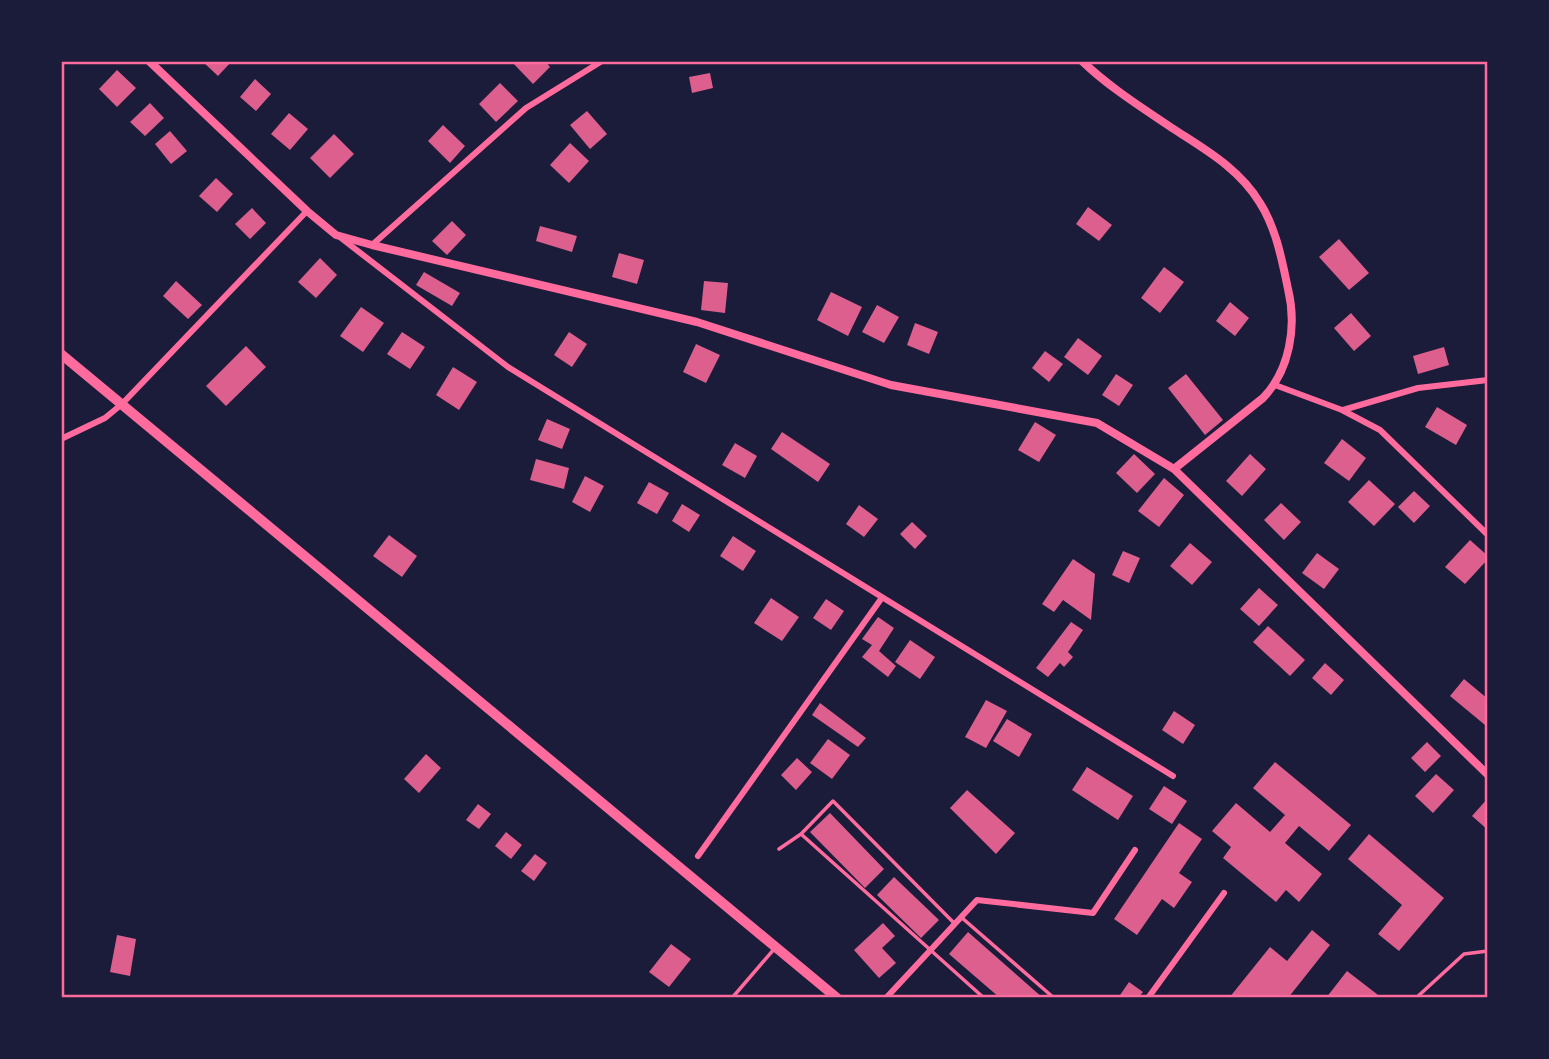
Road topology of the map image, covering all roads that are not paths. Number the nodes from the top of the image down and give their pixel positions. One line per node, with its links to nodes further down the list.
1 (149, 61): 4 (street)
2 (602, 61): 6 (street)
3 (1082, 61): 9 (street)
4 (307, 211): 5 (street); 10 (street)
5 (336, 234): 6 (street); 15 (street)
6 (372, 245): 13 (street)
7 (61, 354): 10 (highway)
8 (1488, 380): 11 (street)
9 (1275, 385): 11 (street); 13 (street)
10 (122, 404): 12 (street); 25 (highway)
11 (1342, 410): 14 (street)
12 (61, 439)
13 (1174, 469): 16 (street)
14 (1488, 535)
15 (881, 599): 17 (street); 21 (street)
16 (1488, 775)
17 (1173, 776)
18 (801, 834): 19 (lane); 24 (lane); 26 (lane)
19 (779, 849)
20 (1135, 850): 23 (street)
21 (698, 856)
22 (1224, 893): 33 (street)
23 (961, 917): 24 (street); 32 (lane)
24 (955, 924): 26 (street)
25 (776, 947): 28 (lane); 29 (highway)
26 (930, 950): 30 (street); 31 (lane)
27 (1488, 951): 34 (lane)
28 (732, 998)
29 (838, 998)
30 (886, 998)
31 (984, 998)
32 (1054, 998)
33 (1148, 998)
34 (1416, 998)

